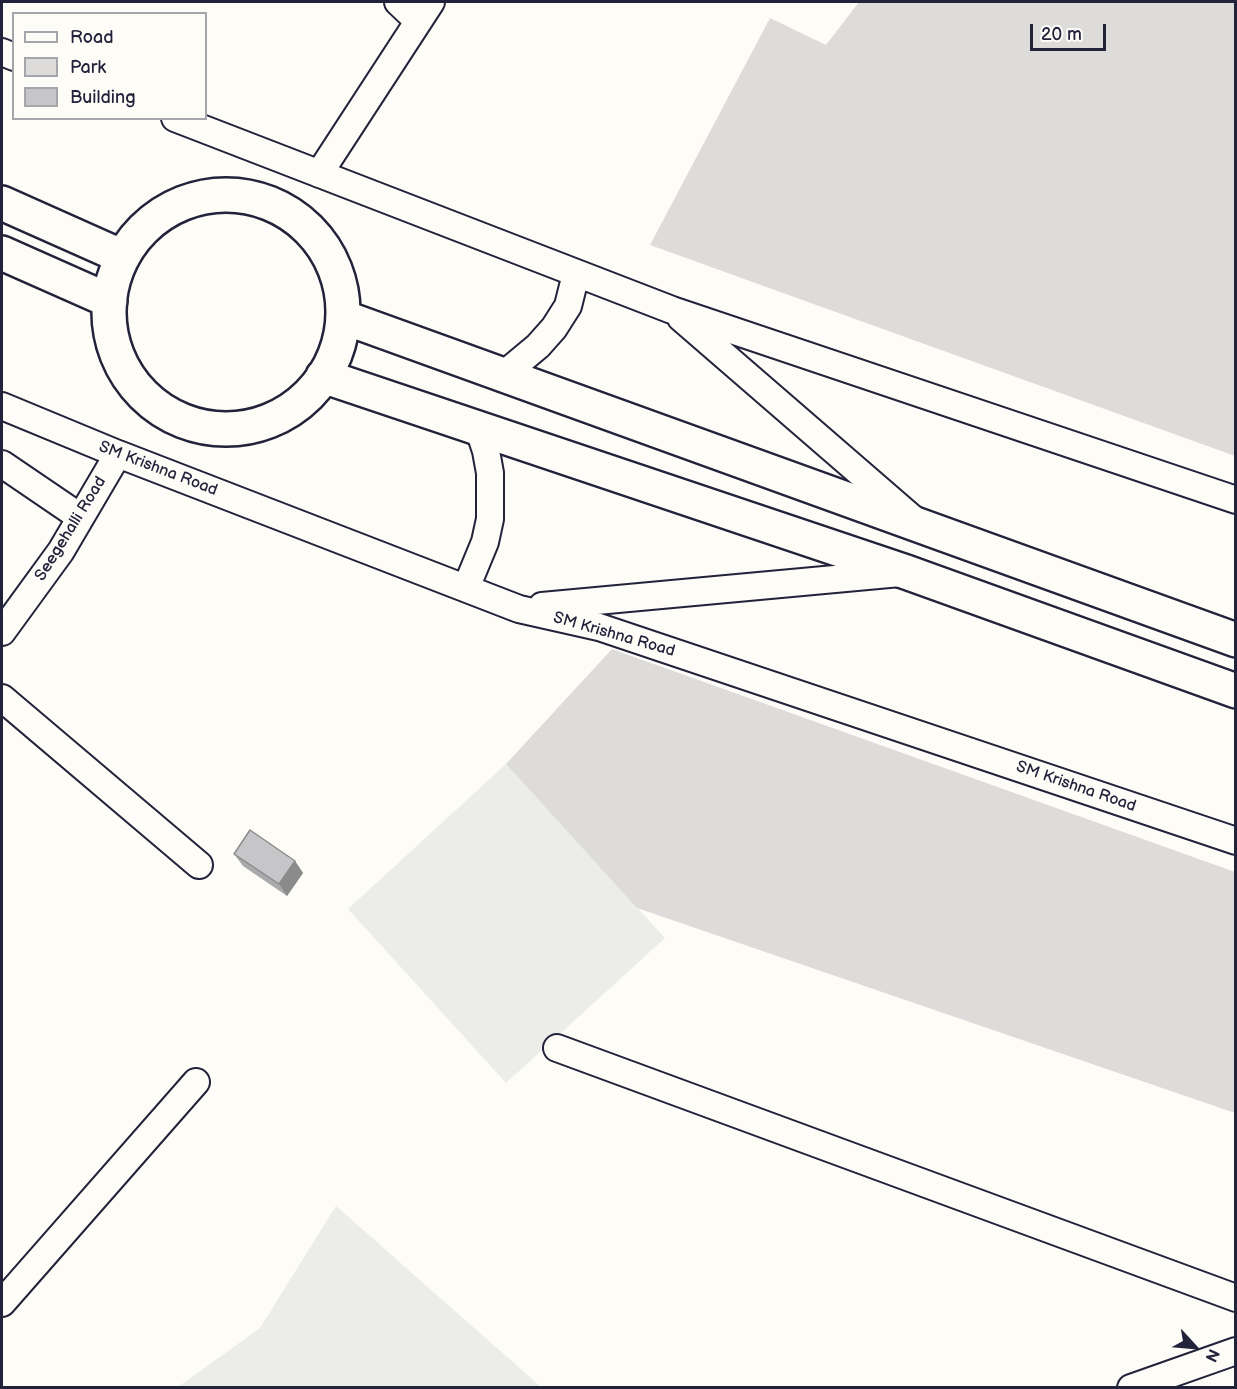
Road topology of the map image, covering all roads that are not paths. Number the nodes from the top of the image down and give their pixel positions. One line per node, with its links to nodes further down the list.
1 (398, 2): 2 (street)
2 (425, 11): 4 (street)
3 (180, 120): 4 (street)
4 (319, 174): 8 (street)
5 (2, 203): 7 (highway)
6 (2, 253): 9 (highway)
7 (123, 257): 9 (highway); 11 (highway)
8 (576, 274): 10 (street); 13 (street)
9 (110, 301): 12 (highway)
10 (672, 310): 18 (street); 20 (street)
11 (343, 317): 12 (highway); 13 (highway)
12 (324, 376): 15 (highway)
13 (502, 376): 20 (highway)
14 (2, 406): 16 (street, SM Krishna Road)
15 (479, 430): 21 (highway); 22 (street)
16 (118, 454): 19 (street, Seegehalli Road); 22 (street, SM Krishna Road)
17 (2, 464): 19 (street)
18 (1236, 500)
19 (80, 517): 24 (street, Seegehalli Road)
20 (923, 527): 25 (highway)
21 (906, 572): 23 (street); 26 (highway)
22 (466, 588): 23 (street, SM Krishna Road)
23 (519, 609): 28 (street, SM Krishna Road)
24 (2, 632)
25 (1236, 640)
26 (1236, 691)
27 (2, 698): 29 (street)
28 (1236, 841)
29 (199, 865)
30 (557, 1048): 32 (street)
31 (196, 1082): 33 (street)
32 (1236, 1298)
33 (2, 1303)
34 (1236, 1351): 35 (street)
35 (1140, 1386)

